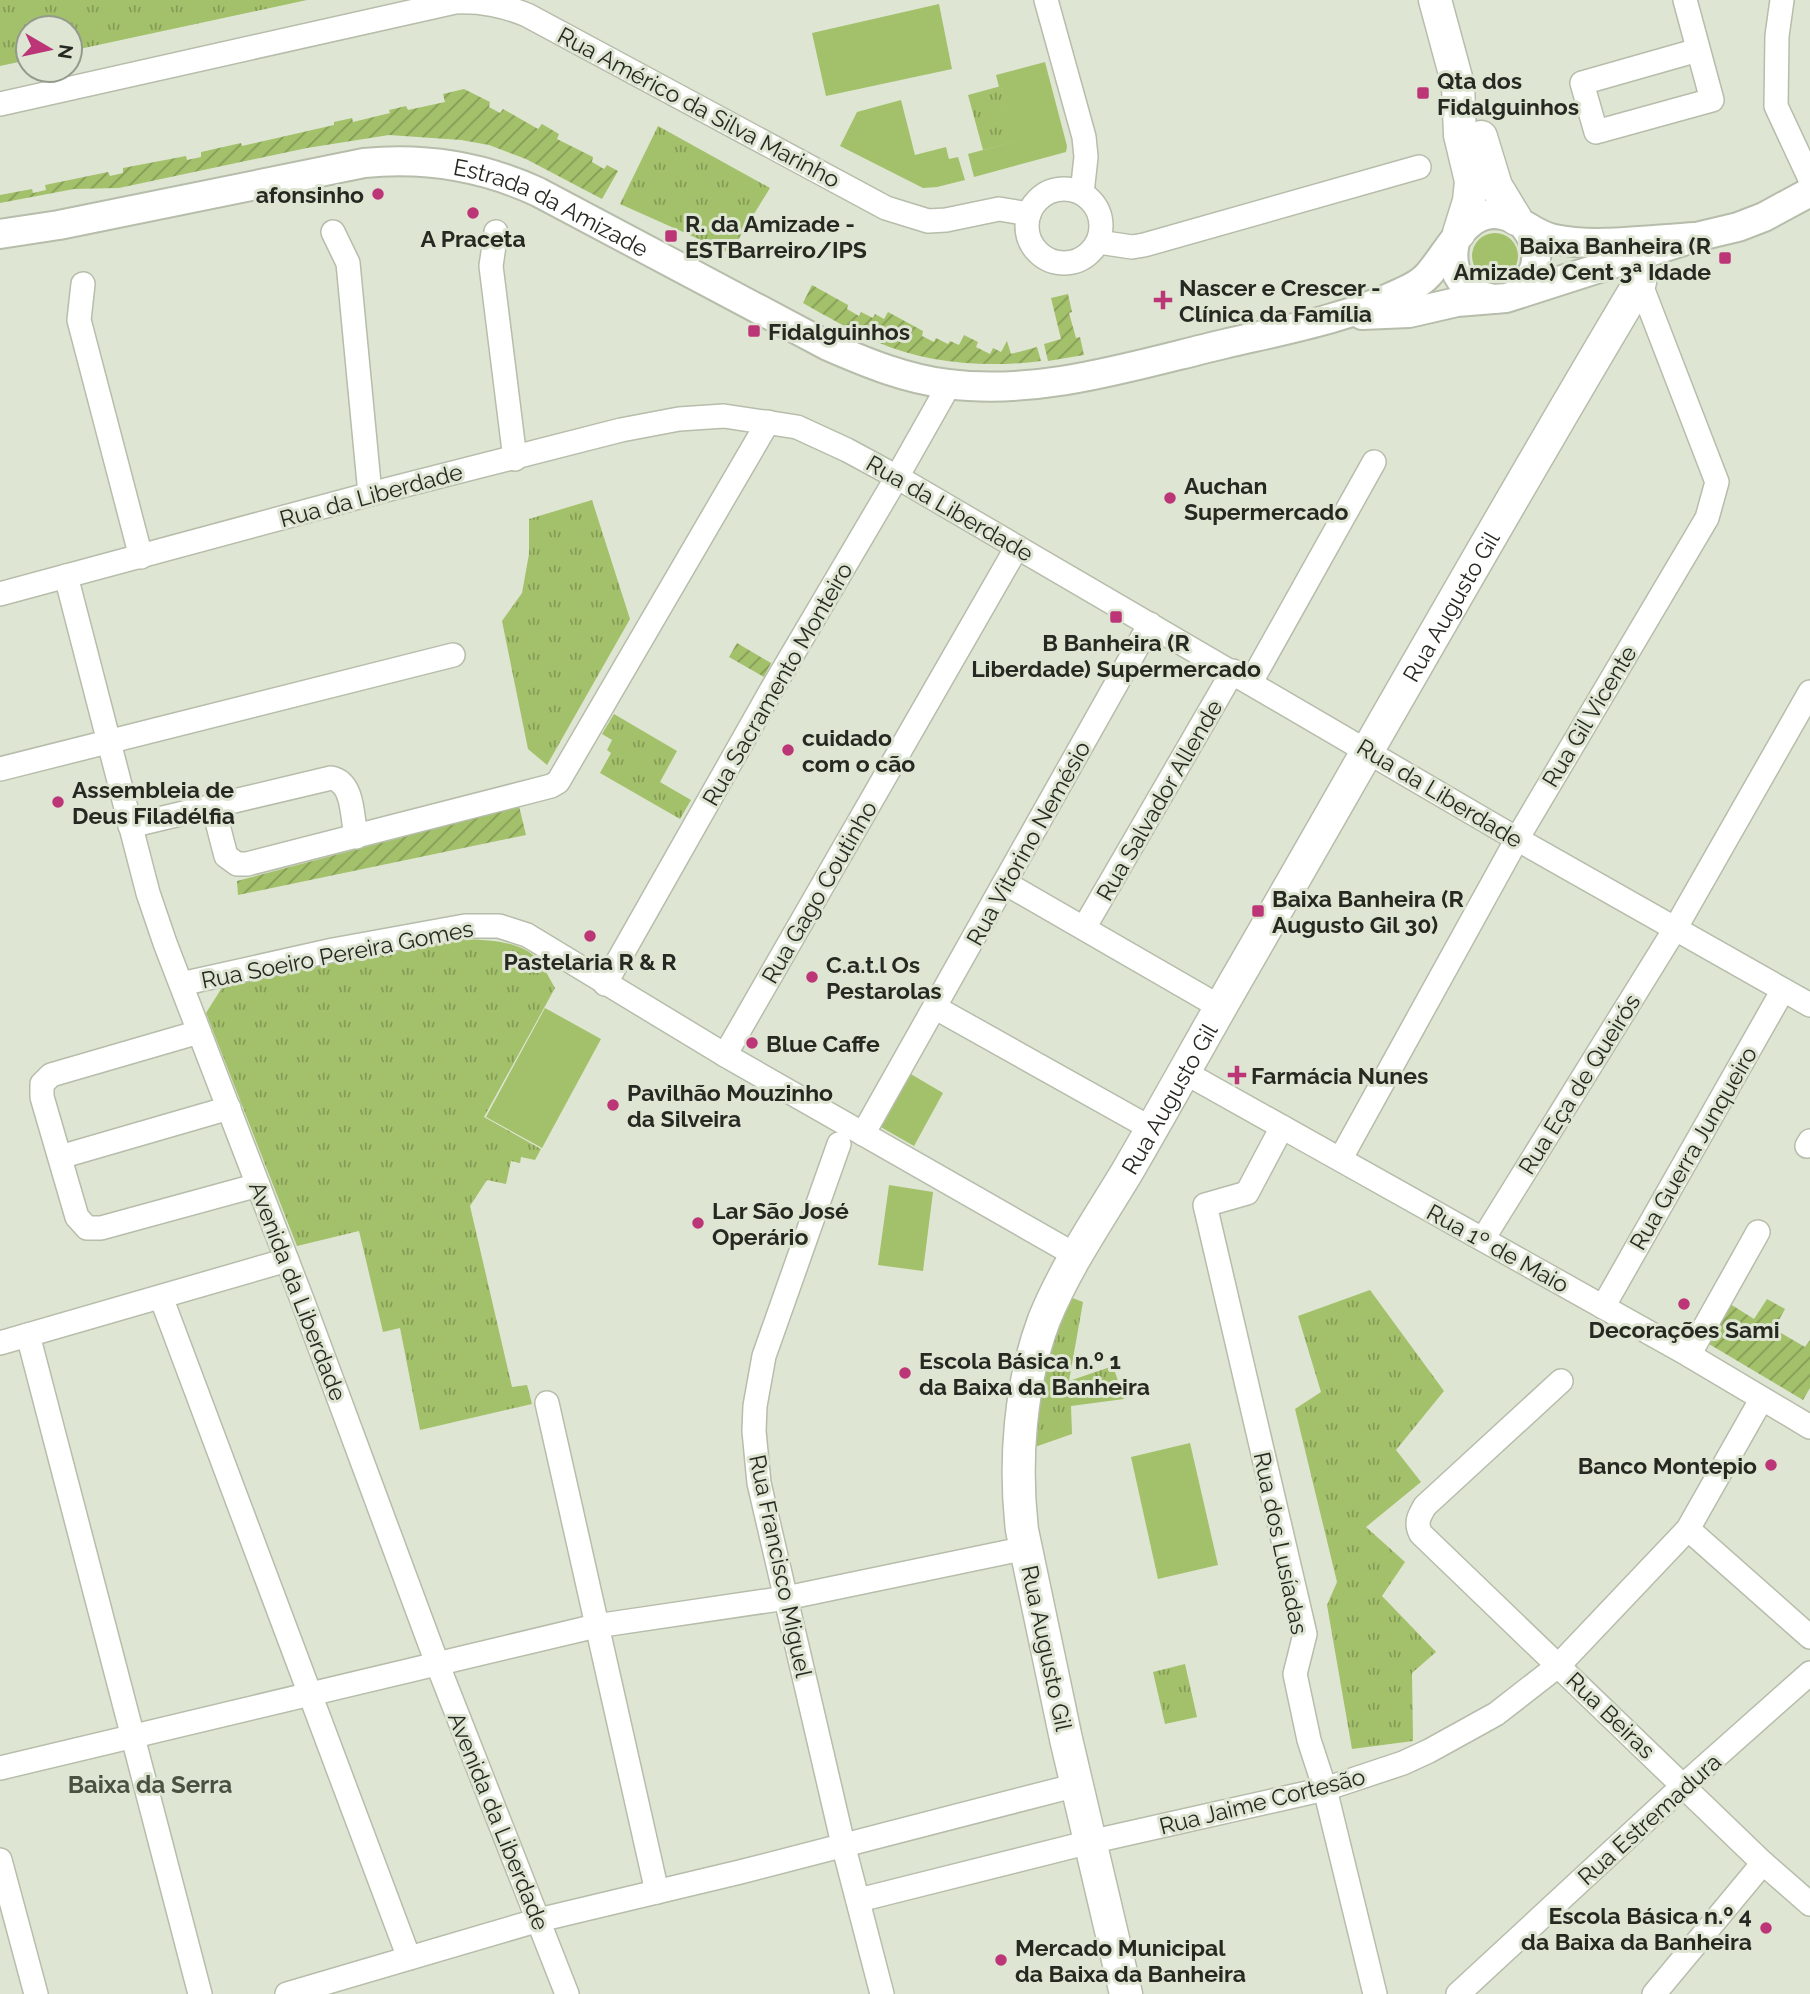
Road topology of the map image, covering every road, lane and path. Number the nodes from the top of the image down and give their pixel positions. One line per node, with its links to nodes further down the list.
1 (1046, 0): 11 (street)
2 (1435, 0): 6 (main road)
3 (1685, 0): 5 (street)
4 (1782, 0): 9 (street)
5 (1698, 50): 5 (street)
6 (1458, 85): 13 (main road); 17 (main road)
7 (0, 104): 12 (street, Rua Américo da Silva Marinho)
8 (1419, 167): 19 (street)
9 (1810, 179)
10 (1810, 192): 18 (street)
11 (1082, 193): 12 (street); 19 (street)
12 (1029, 214): 19 (street)
13 (1520, 223): 17 (street); 18 (street); 22 (street)
14 (333, 232): 29 (street)
15 (496, 232): 26 (street)
16 (0, 234): 24 (street, Estrada da Amizade)
17 (1457, 237): 22 (street); 23 (street)
18 (1696, 237): 20 (street)
19 (1098, 242)
20 (1636, 271): 22 (street); 39 (main road, Rua Augusto Gil); 44 (street, Rua Gil Vicente)
21 (83, 284): 31 (street)
22 (1506, 296): 23 (street)
23 (1341, 316): 24 (street, Estrada da Amizade)
24 (949, 384): 28 (street, Rua Sacramento Monteiro)
25 (768, 422): 26 (street, Rua da Liberdade); 28 (street, Rua da Liberdade); 43 (street)
26 (515, 458): 29 (street, Rua da Liberdade)
27 (1374, 462): 36 (street, Rua Salvador Allende)
28 (897, 477): 30 (street, Rua da Liberdade); 49 (street, Rua Sacramento Monteiro)
29 (370, 494): 31 (street, Rua da Liberdade)
30 (1017, 547): 34 (street, Rua da Liberdade); 55 (street, Rua Gago Coutinho)
31 (141, 557): 32 (street, Rua da Liberdade)
32 (66, 576): 33 (street, Rua da Liberdade); 38 (street, Avenida da Liberdade)
33 (0, 594)
34 (1150, 624): 36 (street, Rua da Liberdade); 45 (street, Rua Vitorino Nemésio)
35 (453, 655): 38 (street)
36 (1242, 677): 39 (street, Rua da Liberdade); 46 (street, Rua Salvador Allende)
37 (1810, 692): 47 (street, Rua Eça de Queirós)
38 (109, 741): 40 (street); 42 (street, Avenida da Liberdade)
39 (1368, 750): 44 (street, Rua da Liberdade); 52 (main road, Rua Augusto Gil)
40 (0, 769)
41 (213, 806): 42 (street); 43 (street); 43 (street)
42 (130, 826): 48 (street, Avenida da Liberdade)
43 (356, 836)
44 (1517, 839): 47 (street, Rua da Liberdade); 63 (street, Rua Gil Vicente)
45 (1005, 883): 46 (street); 53 (street, Rua Vitorino Nemésio)
46 (1084, 928): 52 (street)
47 (1675, 929): 50 (street, Rua da Liberdade); 66 (street, Rua Eça de Queirós)
48 (180, 984): 49 (street, Rua Soeiro Pereira Gomes); 54 (street, Avenida da Liberdade)
49 (605, 984): 55 (street, Rua Soeiro Pereira Gomes)
50 (1783, 990): 51 (street, Rua da Liberdade); 70 (street, Rua Guerra Junqueiro)
51 (1810, 1005)
52 (1220, 1007): 56 (main road, Rua Augusto Gil)
53 (936, 1008): 59 (street); 60 (street, Rua Vitorino Nemésio)
54 (200, 1032): 57 (street, Avenida da Liberdade); 62 (street)
55 (724, 1055): 60 (street, Rua Soeiro Pereira Gomes)
56 (1184, 1072): 58 (street, Rua 1º de Maio); 59 (main road, Rua Augusto Gil)
57 (229, 1108): 62 (street); 64 (street, Avenida da Liberdade)
58 (1282, 1128): 63 (street, Rua 1º de Maio); 91 (street, Rua dos Lusíadas)
59 (1152, 1129): 67 (main road, Rua Augusto Gil)
60 (863, 1134): 67 (street, Rua Soeiro Pereira Gomes)
61 (839, 1144): 80 (street, Rua Francisco Miguel)
62 (60, 1157): 64 (street)
63 (1340, 1158): 66 (street, Rua 1º de Maio)
64 (258, 1185): 68 (street, Avenida da Liberdade)
65 (1758, 1232): 73 (street)
66 (1483, 1239): 70 (street, Rua 1º de Maio)
67 (1077, 1256): 79 (main road, Rua Augusto Gil)
68 (287, 1260): 69 (street); 83 (street, Avenida da Liberdade)
69 (161, 1297): 71 (street); 86 (street)
70 (1603, 1307): 73 (street, Rua 1º de Maio)
71 (29, 1335): 72 (street); 87 (street)
72 (0, 1343)
73 (1689, 1355): 75 (street, Rua 1º de Maio)
74 (1561, 1381): 84 (street, Rua Beiras)
75 (1761, 1400): 77 (street, Rua 1º de Maio); 78 (street, Rua Jaime Cortesão)
76 (547, 1403): 81 (street)
77 (1810, 1427)
78 (1688, 1528): 82 (street); 84 (street, Rua Jaime Cortesão)
79 (1026, 1548): 80 (street); 89 (main road, Rua Augusto Gil)
80 (786, 1598): 81 (street); 93 (street, Rua Francisco Miguel)
81 (596, 1626): 83 (street); 96 (street)
82 (1810, 1637)
83 (437, 1663): 86 (street); 99 (street, Avenida da Liberdade)
84 (1559, 1665): 90 (street, Rua Beiras); 91 (street, Rua Jaime Cortesão)
85 (1810, 1673): 90 (street, Rua Estremadura)
86 (310, 1694): 87 (street); 100 (street)
87 (133, 1737): 88 (street); 102 (street)
88 (0, 1768)
89 (1077, 1785): 92 (main road, Rua Augusto Gil); 93 (street)
90 (1684, 1785): 95 (street, Rua Beiras); 108 (street, Rua Estremadura)
91 (1325, 1790): 92 (street, Rua Jaime Cortesão); 107 (street, Rua dos Lusíadas)
92 (1090, 1842): 97 (street, Rua Jaime Cortesão); 106 (main road, Rua Augusto Gil)
93 (843, 1844): 96 (street); 97 (street, Rua Francisco Miguel)
94 (0, 1860): 101 (street)
95 (1763, 1863): 98 (street, Rua Beiras); 109 (street)
96 (657, 1892): 99 (street)
97 (859, 1900): 105 (street, Rua Francisco Miguel)
98 (1810, 1905)
99 (539, 1920): 100 (street); 104 (street, Avenida da Liberdade)
100 (409, 1958): 103 (street)
101 (36, 1994)
102 (200, 1994)
103 (287, 1994)
104 (567, 1994)
105 (882, 1994)
106 (1126, 1994)
107 (1375, 1994)
108 (1458, 1994)
109 (1654, 1994)

